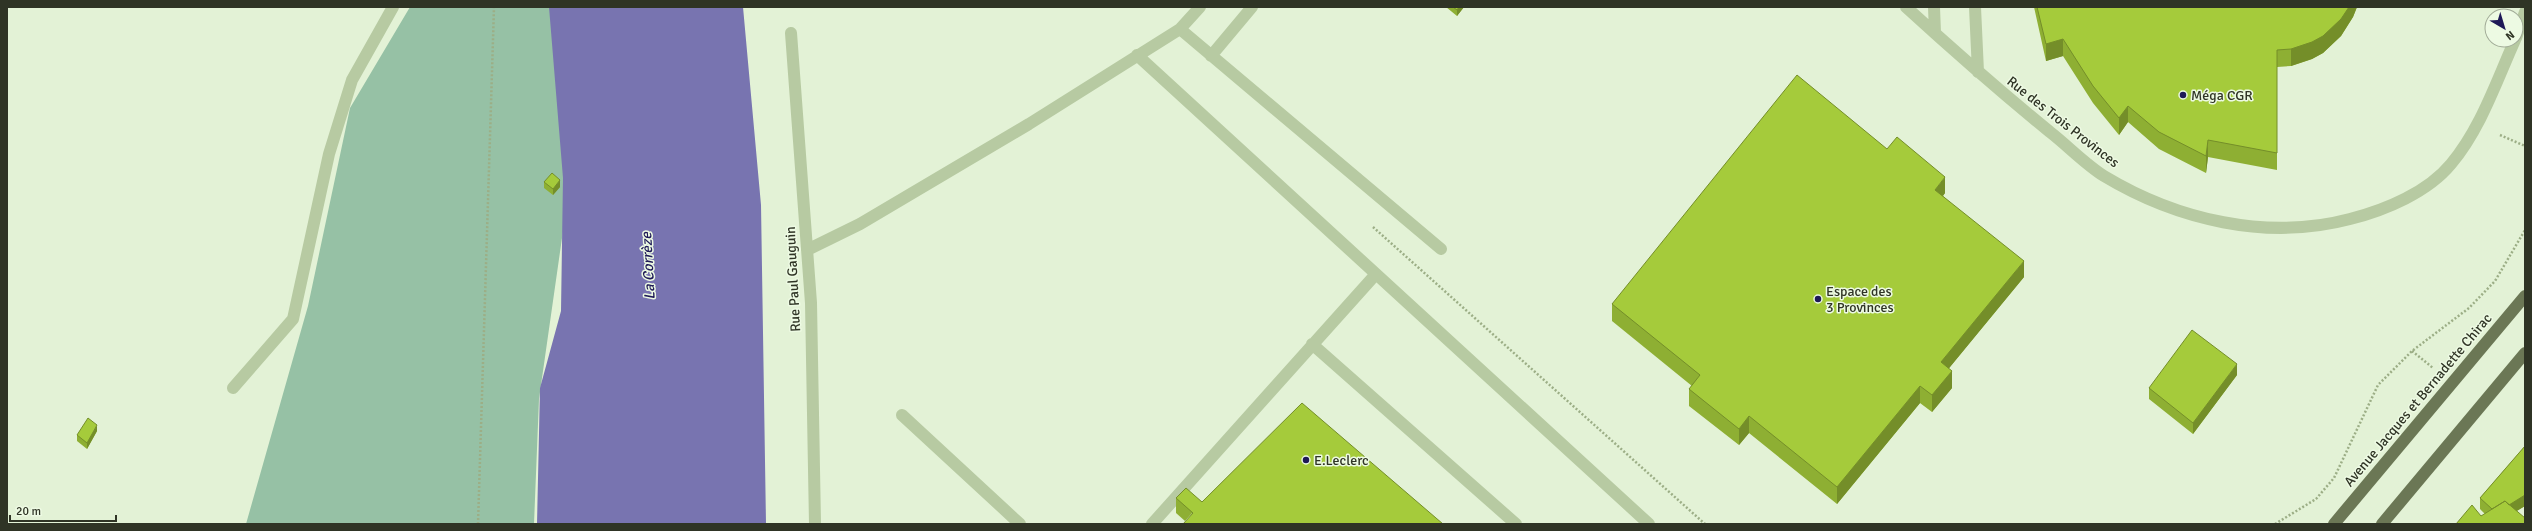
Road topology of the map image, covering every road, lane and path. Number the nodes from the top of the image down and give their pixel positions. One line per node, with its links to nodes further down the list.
1 (393, 7): 25 (street)
2 (494, 7): 27 (path)
3 (1200, 7): 8 (street)
4 (1252, 7): 13 (street)
5 (1906, 7): 10 (street, Rue des Trois Provinces)
6 (1934, 7): 10 (street)
7 (1975, 7): 14 (street)
8 (1180, 29): 12 (street); 13 (street)
9 (791, 33): 20 (street, Rue Paul Gauguin)
10 (1935, 33): 14 (street, Rue des Trois Provinces)
11 (2512, 48): 14 (street, Rue des Trois Provinces)
12 (1137, 55): 20 (street); 21 (street)
13 (1211, 56): 19 (street)
14 (1978, 72)
15 (2499, 134): 16 (path)
16 (2525, 146)
17 (1372, 226): 33 (path)
18 (2525, 230): 34 (path)
19 (1441, 249)
20 (807, 250): 28 (street, Rue Paul Gauguin)
21 (1376, 274): 23 (street); 32 (street)
22 (2525, 296): 35 (main road, Avenue Jacques et Bernadette Chirac)
23 (1312, 344): 30 (street); 31 (street)
24 (2525, 353): 36 (main road)
25 (233, 388)
26 (902, 414): 29 (street)
27 (478, 524)
28 (815, 524)
29 (1020, 524)
30 (1152, 524)
31 (1516, 524)
32 (1649, 524)
33 (1705, 524)
34 (2275, 524)
35 (2334, 524)
36 (2382, 524)

